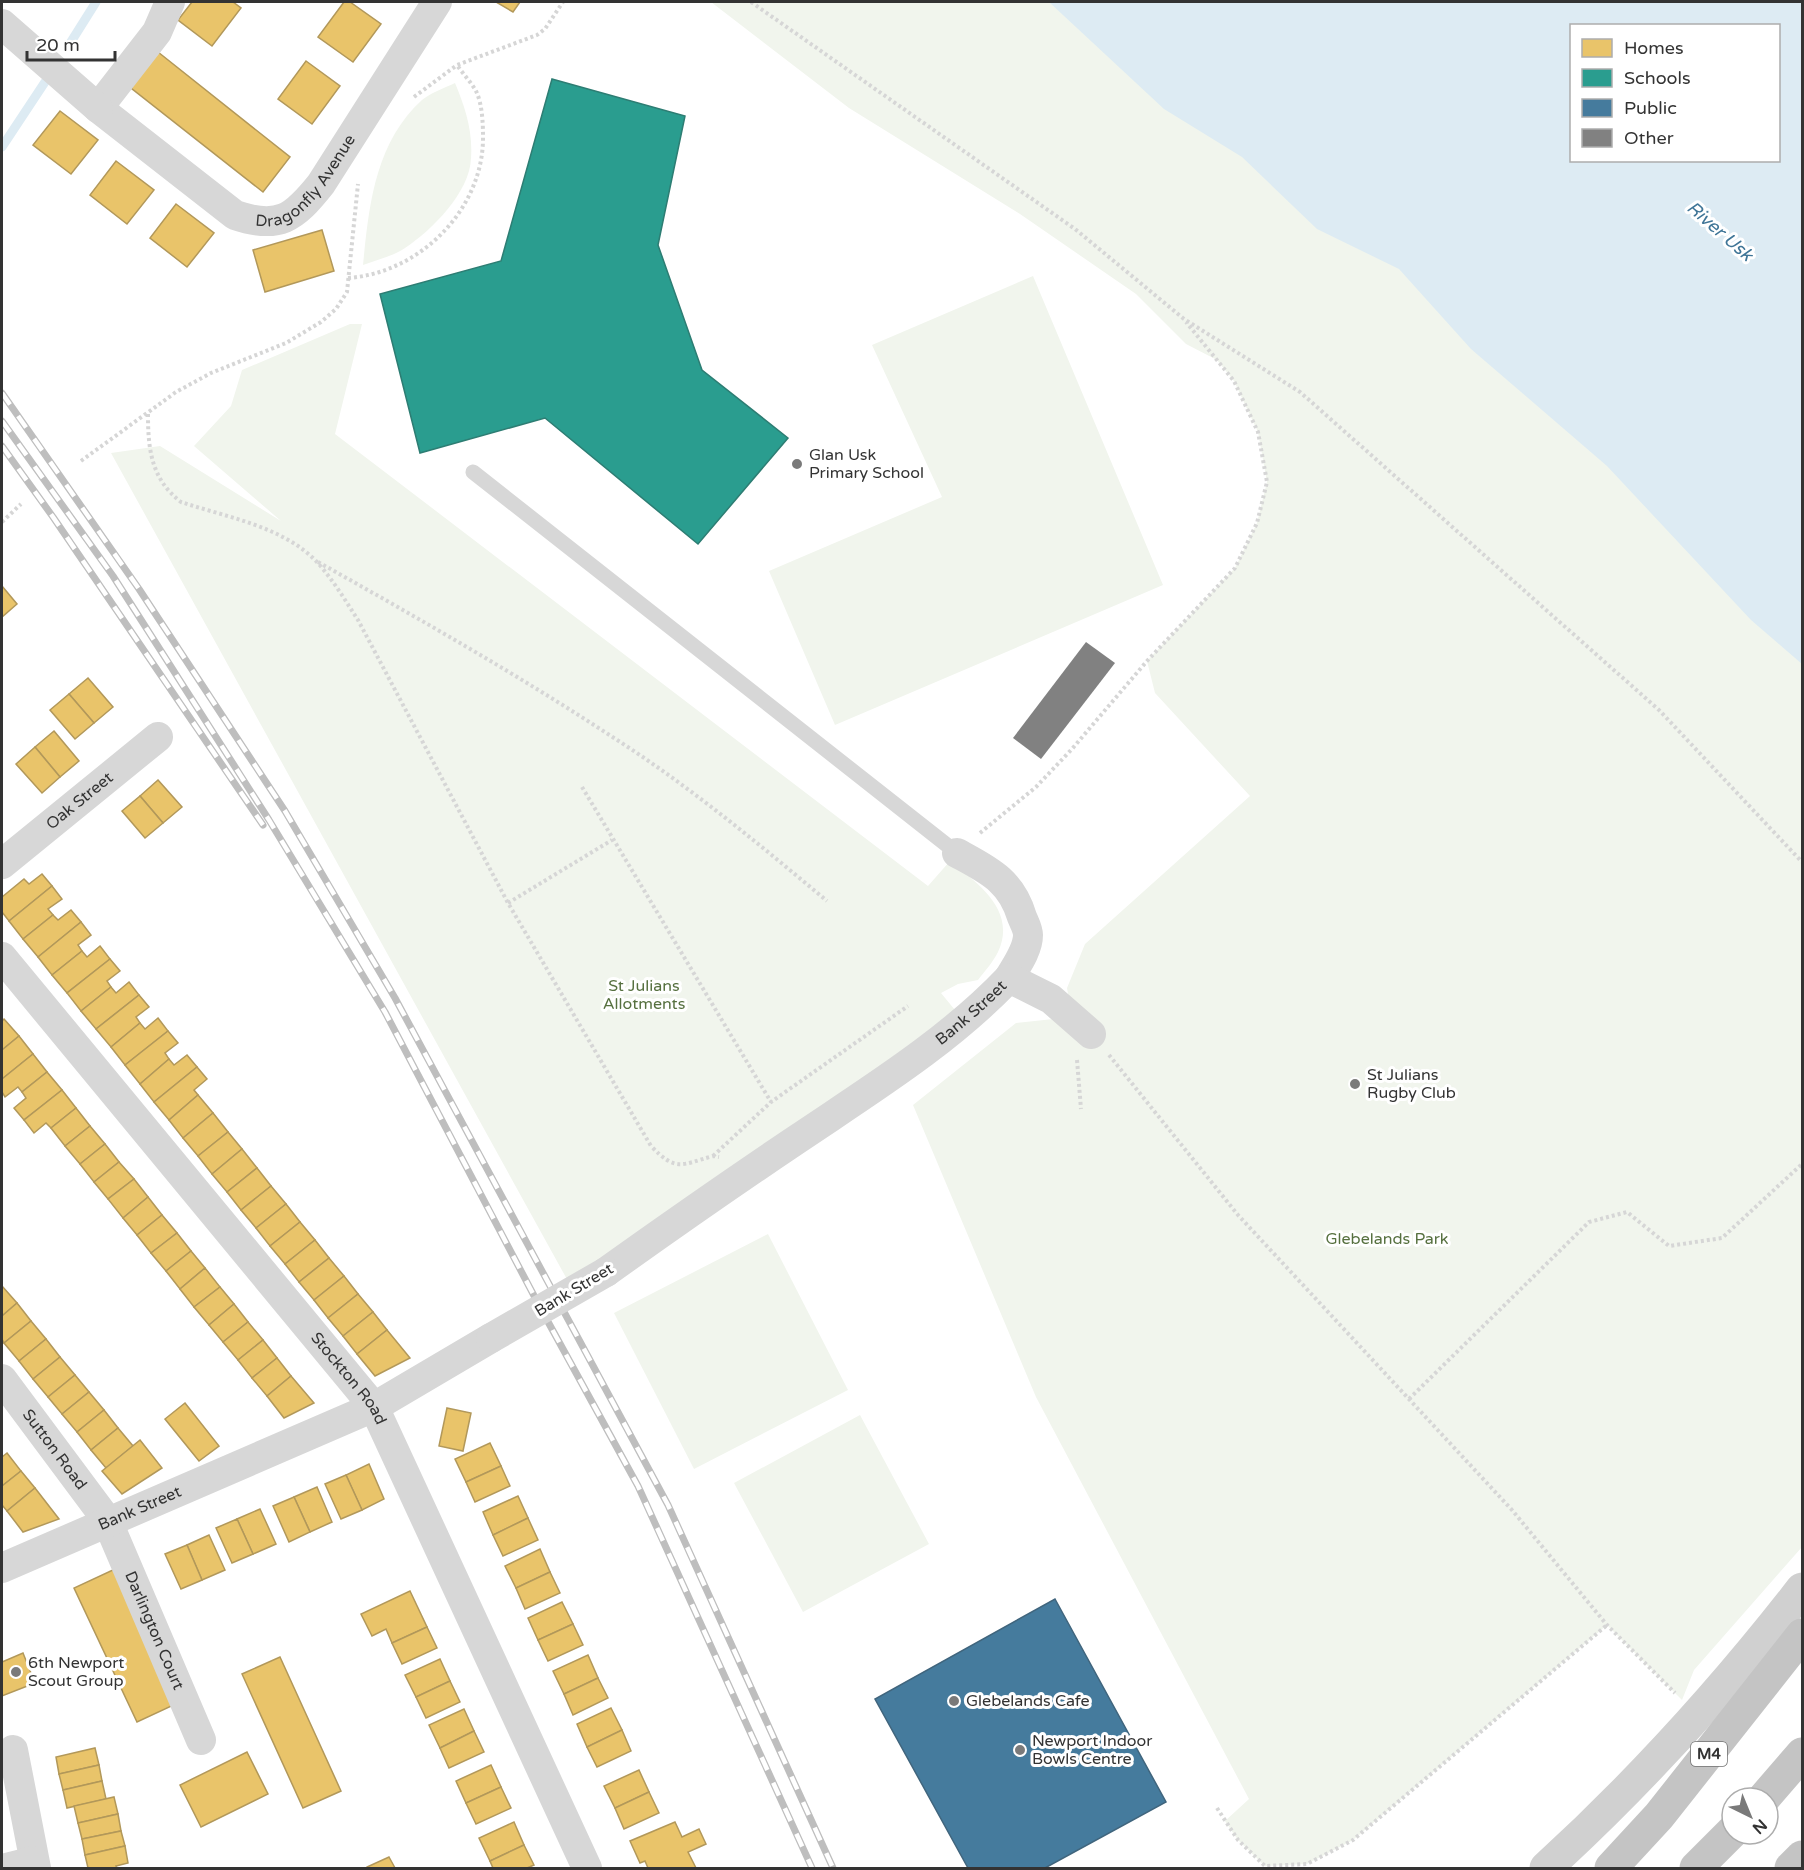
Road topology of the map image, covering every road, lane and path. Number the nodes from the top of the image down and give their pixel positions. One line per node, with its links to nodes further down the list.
1 (171, 2): 8 (street)
2 (437, 2): 8 (street, Dragonfly Avenue)
3 (563, 2): 6 (path)
4 (751, 2): 11 (path)
5 (2, 24): 8 (street, Dragonfly Avenue)
6 (456, 65): 7 (path); 10 (path)
7 (408, 101)
8 (98, 108)
9 (358, 182): 10 (path)
10 (348, 278): 12 (path)
11 (1184, 319): 21 (path); 22 (path)
12 (148, 414): 13 (path); 17 (path)
13 (81, 461)
14 (473, 472): 21 (lane)
15 (21, 504): 16 (path)
16 (2, 522)
17 (315, 560): 24 (path); 25 (path)
18 (158, 737): 23 (street, Oak Street)
19 (582, 787): 20 (path)
20 (612, 840): 25 (path); 30 (path)
21 (957, 852): 27 (street)
22 (1803, 862)
23 (2, 864)
24 (826, 901)
25 (508, 903): 32 (path)
26 (2, 957): 37 (street, Stockton Road)
27 (1009, 978): 29 (street, Bank Street); 34 (street, Bank Street)
28 (908, 1006): 30 (path)
29 (1082, 1026): 31 (path); 36 (path)
30 (771, 1102): 32 (path)
31 (1082, 1110)
32 (713, 1156): 34 (path)
33 (1803, 1164): 36 (path)
34 (741, 1176): 37 (street, Bank Street, bridge)
35 (2, 1379): 38 (street, Sutton Road)
36 (1409, 1399): 41 (path)
37 (374, 1407): 38 (street, Bank Street); 52 (street, Stockton Road)
38 (107, 1520): 39 (street, Bank Street); 44 (street, Darlington Court)
39 (2, 1568)
40 (1803, 1589): 53 (main road)
41 (1607, 1625): 43 (path); 48 (path)
42 (1803, 1635): 54 (highway, M4)
43 (1682, 1700)
44 (201, 1740)
45 (13, 1750): 51 (street)
46 (1803, 1754): 47 (highway)
47 (1775, 1786)
48 (1216, 1808)
49 (1720, 1844): 55 (highway)
50 (1803, 1857): 56 (highway)
51 (25, 1866)
52 (587, 1869)
53 (1546, 1869)
54 (1611, 1869)
55 (1696, 1869)
56 (1791, 1869)

